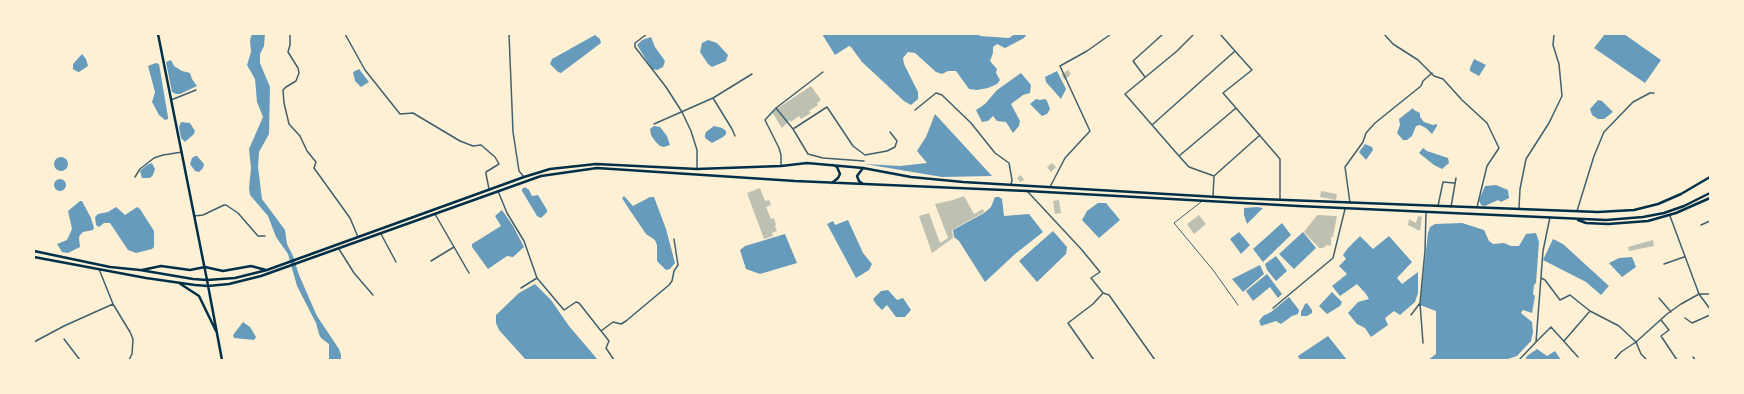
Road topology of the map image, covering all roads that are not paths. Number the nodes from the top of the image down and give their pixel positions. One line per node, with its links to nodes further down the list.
1 (158, 34): 20 (main road)
2 (290, 34): 74 (street)
3 (344, 34): 48 (street)
4 (509, 34): 40 (street)
5 (646, 34): 24 (street)
6 (1111, 34): 47 (street)
7 (1163, 34): 16 (street)
8 (1194, 34): 16 (street)
9 (1220, 34): 12 (street)
10 (1384, 34): 14 (street)
11 (1554, 34): 62 (street)
12 (1235, 51): 22 (street); 26 (street)
13 (823, 72): 21 (street)
14 (1432, 72): 57 (street); 61 (street)
15 (752, 74): 19 (street)
16 (1145, 77): 26 (street)
17 (196, 90): 20 (street)
18 (1654, 93): 63 (street)
19 (714, 98): 24 (street); 30 (street)
20 (171, 100): 31 (main road)
21 (776, 108): 27 (street); 35 (street)
22 (1236, 108): 29 (street); 32 (street)
23 (915, 110): 46 (street)
24 (682, 112): 25 (street); 37 (street)
25 (654, 124)
26 (1152, 125): 32 (street)
27 (793, 129): 28 (street); 33 (street)
28 (890, 132)
29 (1260, 135): 38 (street); 56 (street)
30 (735, 136)
31 (182, 152): 39 (street); 66 (main road)
32 (1179, 156): 38 (street)
33 (864, 161)
34 (833, 165): 35 (main road); 36 (main road); 43 (main road)
35 (780, 166): 37 (main road)
36 (863, 168): 45 (main road); 46 (main road)
37 (697, 169): 40 (main road)
38 (1214, 176): 52 (street)
39 (135, 177)
40 (524, 177): 48 (main road)
41 (1710, 177): 63 (main road)
42 (1456, 178): 44 (street)
43 (832, 183): 45 (main road); 49 (main road)
44 (1454, 183): 58 (street); 60 (street)
45 (863, 184): 50 (main road)
46 (1011, 185): 47 (main road)
47 (1050, 187): 52 (main road)
48 (489, 189): 74 (main road)
49 (498, 191): 65 (main road); 89 (street)
50 (1027, 191): 54 (main road); 95 (street)
51 (1710, 193): 69 (main road)
52 (1213, 197): 55 (main road)
53 (1710, 198): 67 (main road)
54 (1203, 200): 55 (main road); 102 (lane)
55 (1234, 200): 56 (main road); 59 (main road)
56 (1280, 200): 57 (main road)
57 (1350, 203): 58 (main road)
58 (1438, 206): 60 (main road)
59 (1346, 207): 64 (main road); 103 (street)
60 (1451, 207): 61 (main road)
61 (1477, 208): 62 (main road)
62 (1519, 208): 63 (main road)
63 (1577, 211)
64 (1426, 212): 68 (main road); 100 (street)
65 (435, 214): 72 (main road); 76 (street)
66 (194, 216): 73 (street); 84 (main road)
67 (1670, 216): 69 (main road); 80 (street)
68 (1550, 217): 69 (main road); 90 (street)
69 (1575, 218)
70 (1710, 221): 71 (street)
71 (1701, 226)
72 (381, 234): 77 (main road); 82 (street)
73 (265, 236)
74 (358, 237): 87 (main road)
75 (674, 239): 111 (street)
76 (454, 247): 81 (street); 88 (street)
77 (338, 249): 93 (main road); 98 (street)
78 (34, 251): 86 (main road)
79 (34, 257): 85 (main road)
80 (1684, 257): 83 (street); 96 (street)
81 (431, 261)
82 (396, 262)
83 (1664, 264)
84 (205, 267): 86 (main road); 87 (main road); 91 (main road)
85 (99, 269): 92 (main road); 101 (street)
86 (140, 270): 91 (main road)
87 (266, 270): 91 (main road)
88 (469, 273)
89 (537, 278): 94 (street); 111 (street)
90 (1540, 278): 105 (street); 116 (street)
91 (207, 280): 93 (main road)
92 (175, 281): 93 (main road); 112 (main road)
93 (208, 286): 112 (main road)
94 (520, 288)
95 (1103, 293): 124 (street); 125 (street)
96 (1699, 294): 97 (street); 104 (street); 106 (street)
97 (1710, 294)
98 (373, 295)
99 (1659, 298): 106 (street)
100 (1420, 303): 107 (street); 118 (street)
101 (113, 304): 115 (street); 121 (street)
102 (1238, 305)
103 (1273, 308)
104 (1710, 309)
105 (1590, 311): 114 (street); 117 (street)
106 (1671, 312): 110 (street)
107 (1411, 315)
108 (1710, 315): 109 (street)
109 (1685, 318)
110 (1661, 320): 117 (street); 129 (street)
111 (601, 331): 123 (street)
112 (217, 333): 122 (main road)
113 (64, 339): 120 (street)
114 (1564, 341): 116 (street); 119 (street)
115 (34, 342)
116 (1536, 342): 126 (street)
117 (1636, 342): 127 (street); 128 (street)
118 (1423, 343)
119 (1578, 357)
120 (80, 360)
121 (129, 360)
122 (222, 360)
123 (614, 360)
124 (1094, 360)
125 (1155, 360)
126 (1519, 360)
127 (1614, 360)
128 (1648, 360)
129 (1677, 360)

